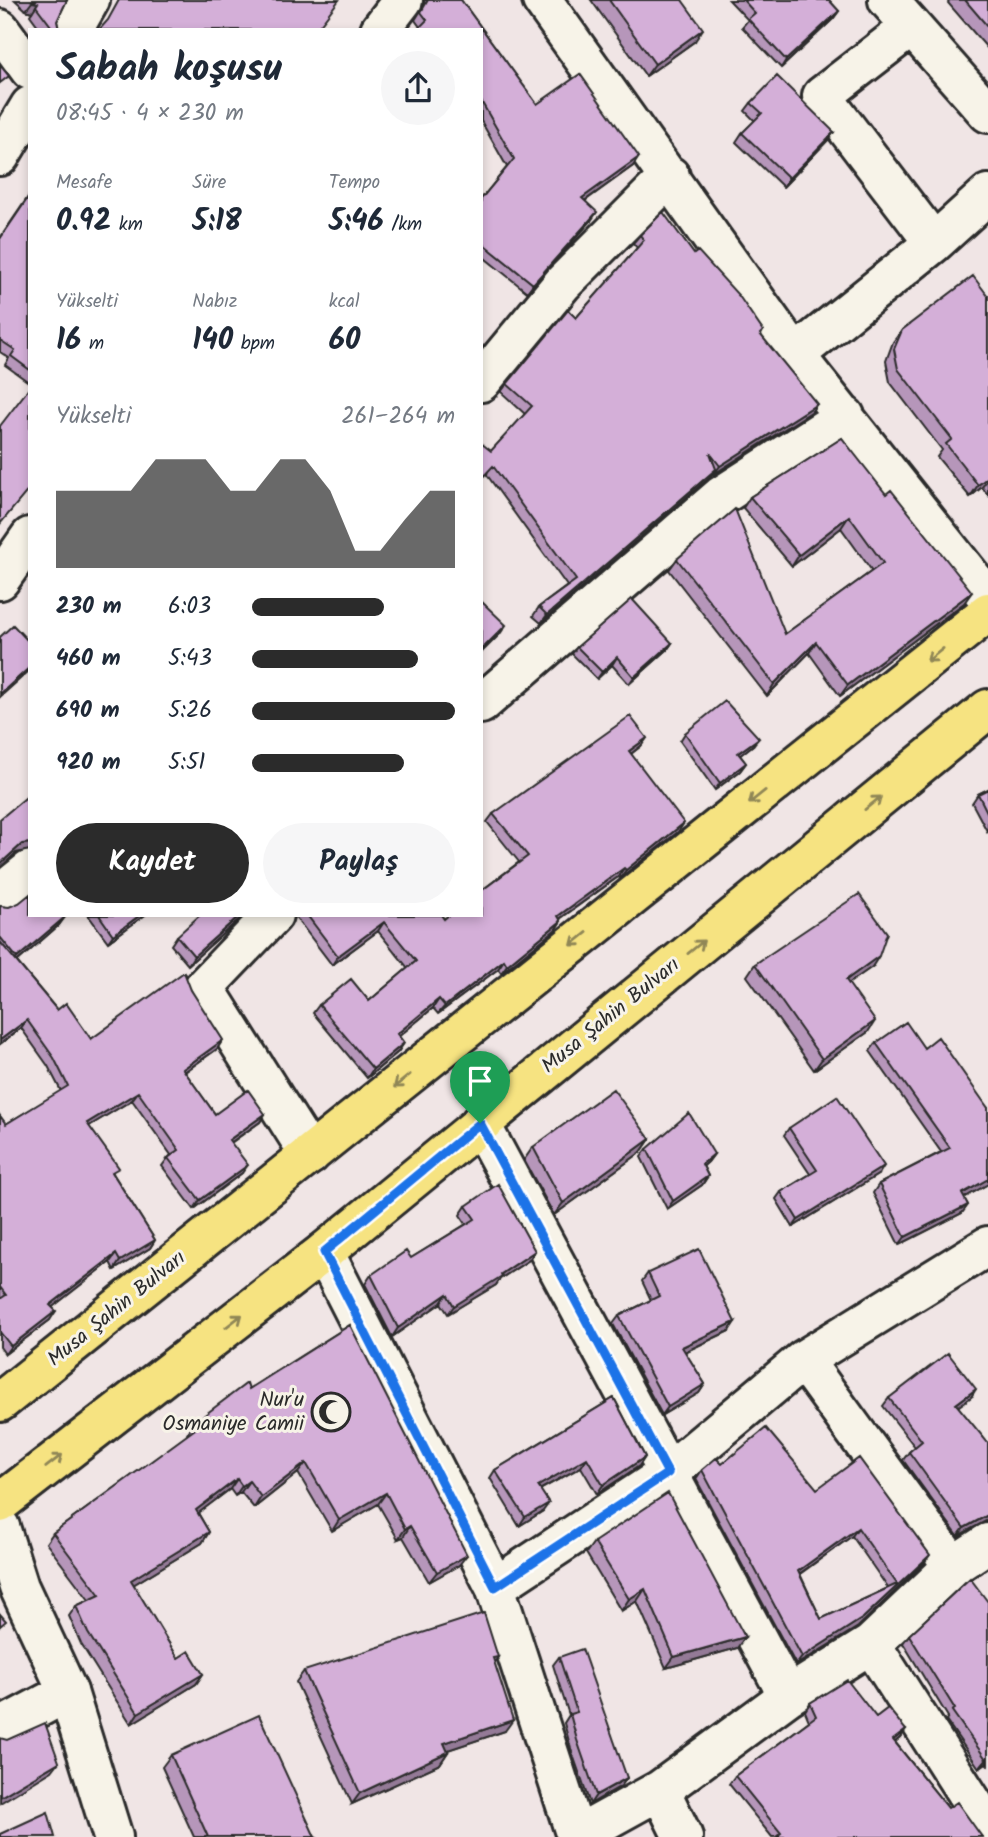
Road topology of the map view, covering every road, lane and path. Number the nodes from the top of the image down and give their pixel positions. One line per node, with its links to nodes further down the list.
1 (90, 0): 5 (street)
2 (403, 0): 6 (street)
3 (542, 0): 12 (street)
4 (900, 14): 10 (street); 14 (street)
5 (74, 28)
6 (382, 28)
7 (0, 29): 8 (street)
8 (28, 67)
9 (28, 109): 11 (street)
10 (988, 113)
11 (0, 156)
12 (670, 176): 15 (street); 16 (street)
13 (988, 194): 14 (street)
14 (934, 243): 15 (street)
15 (795, 355): 17 (street)
16 (483, 380)
17 (845, 416): 18 (street); 20 (street)
18 (988, 598)
19 (988, 612): 26 (main road, Musa Şahin Bulvarı, one-way to 26)
20 (483, 702)
21 (988, 709): 25 (main road, Musa Şahin Bulvarı, one-way to 21)
22 (28, 872): 23 (street)
23 (0, 894)
24 (271, 917): 26 (street)
25 (480, 1123): 28 (main road, Musa Şahin Bulvarı); 31 (street)
26 (310, 1155): 30 (main road, Musa Şahin Bulvarı)
27 (988, 1246): 29 (street)
28 (324, 1252): 32 (main road, Musa Şahin Bulvarı, one-way to 28); 36 (street)
29 (803, 1360): 31 (street); 35 (street)
30 (0, 1402)
31 (668, 1473): 36 (street); 39 (street)
32 (0, 1503)
33 (0, 1527): 38 (street)
34 (988, 1544): 35 (street)
35 (953, 1566): 37 (street)
36 (495, 1587): 44 (street)
37 (871, 1644): 39 (street); 42 (street)
38 (68, 1692): 40 (street); 43 (street)
39 (788, 1696): 41 (street)
40 (0, 1728)
41 (660, 1790): 44 (street); 45 (street)
42 (988, 1827)
43 (113, 1837)
44 (576, 1837)
45 (683, 1837)

